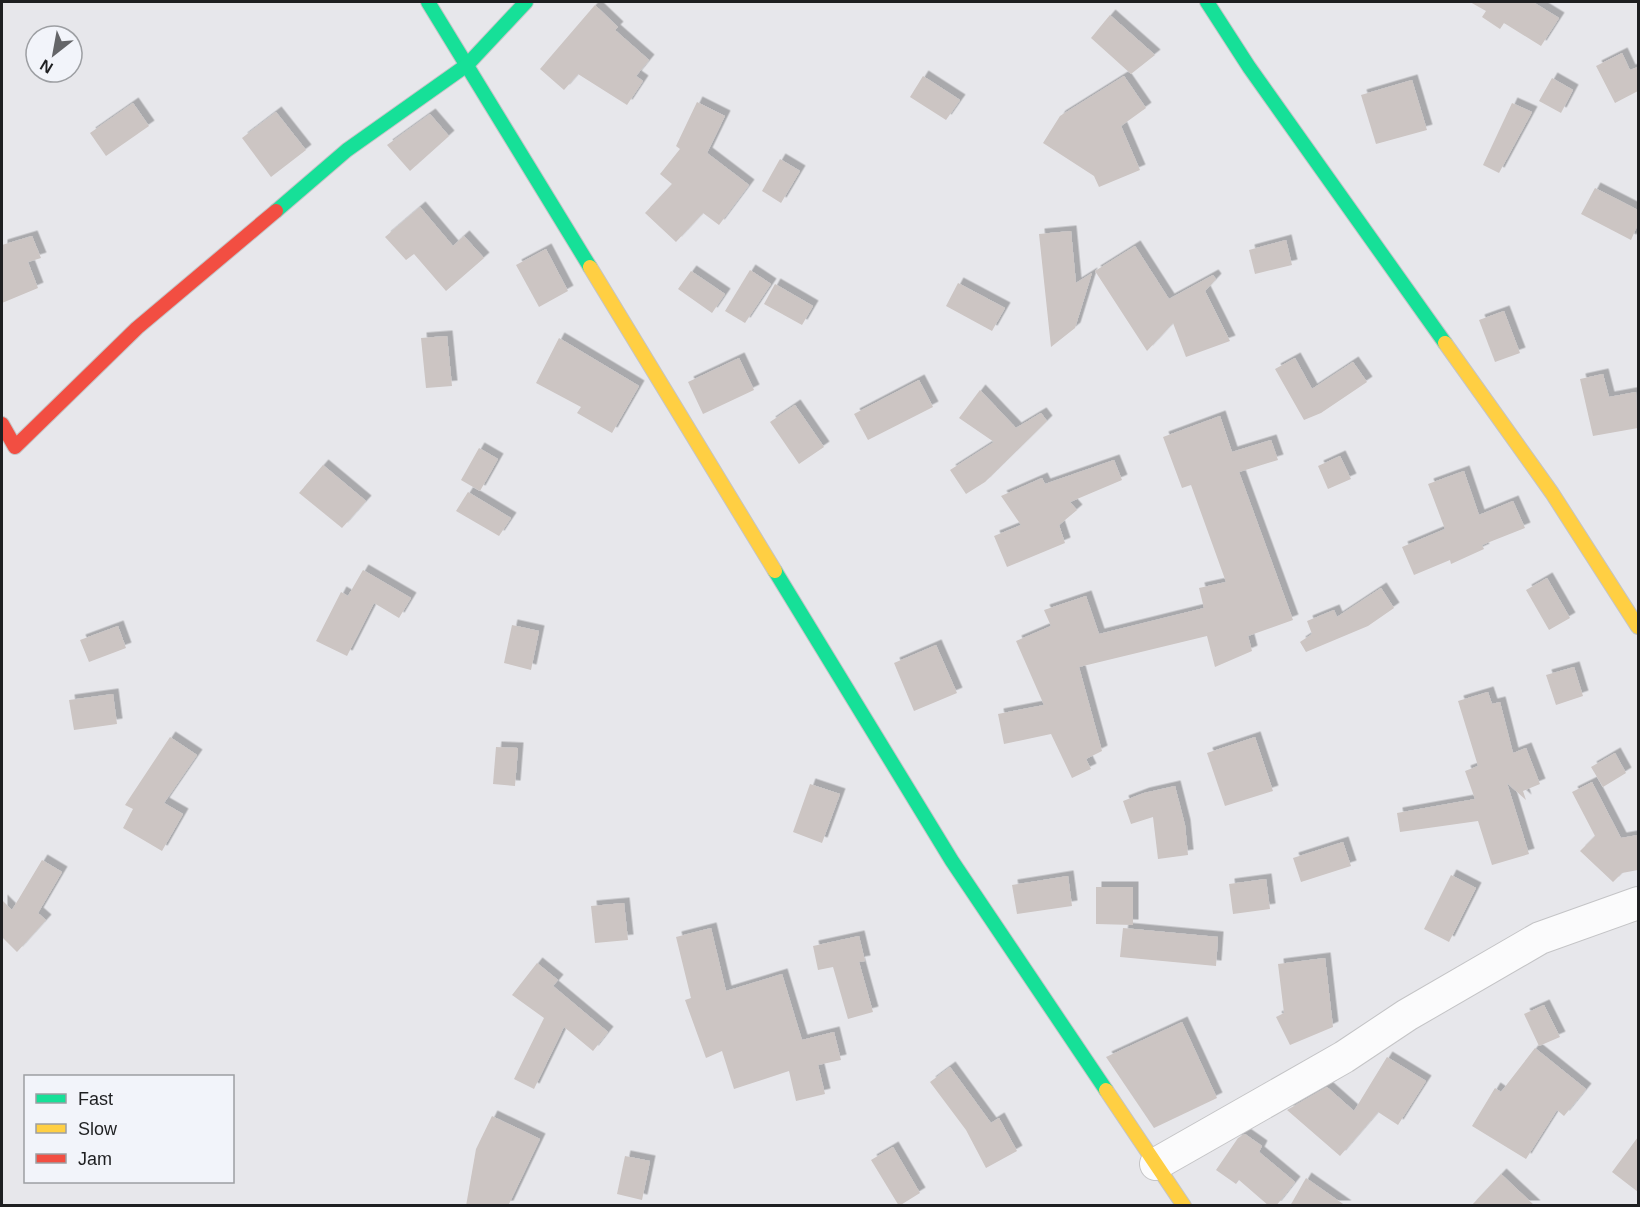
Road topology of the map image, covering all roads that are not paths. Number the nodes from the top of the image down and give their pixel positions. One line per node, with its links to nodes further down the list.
1 (428, 2): 4 (street)
2 (526, 2): 4 (street)
3 (1207, 2): 6 (street)
4 (466, 65): 5 (street); 8 (street)
5 (2, 424)
6 (1638, 627)
7 (1638, 903): 8 (street)
8 (1156, 1164): 9 (street)
9 (1184, 1206)

